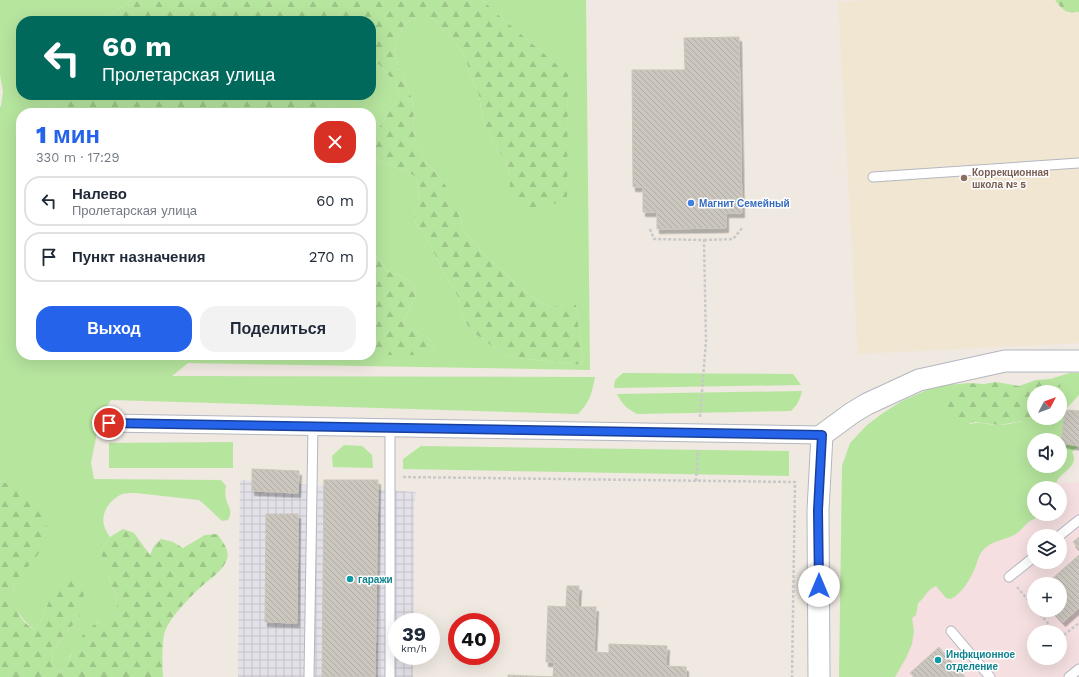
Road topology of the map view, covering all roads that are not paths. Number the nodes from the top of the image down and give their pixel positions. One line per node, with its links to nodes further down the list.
1 (1079, 163): 2 (lane)
2 (873, 177)
3 (1079, 361): 7 (street)
4 (109, 423): 5 (street)
5 (313, 426): 6 (street); 14 (lane)
6 (390, 428): 7 (street); 15 (lane)
7 (822, 435): 16 (street)
8 (1079, 520): 9 (lane)
9 (1067, 530)
10 (1027, 563): 11 (lane)
11 (1009, 577)
12 (951, 631): 17 (lane)
13 (1079, 668): 18 (lane)
14 (309, 677)
15 (390, 677)
16 (819, 677)
17 (990, 677)
18 (1069, 677)

